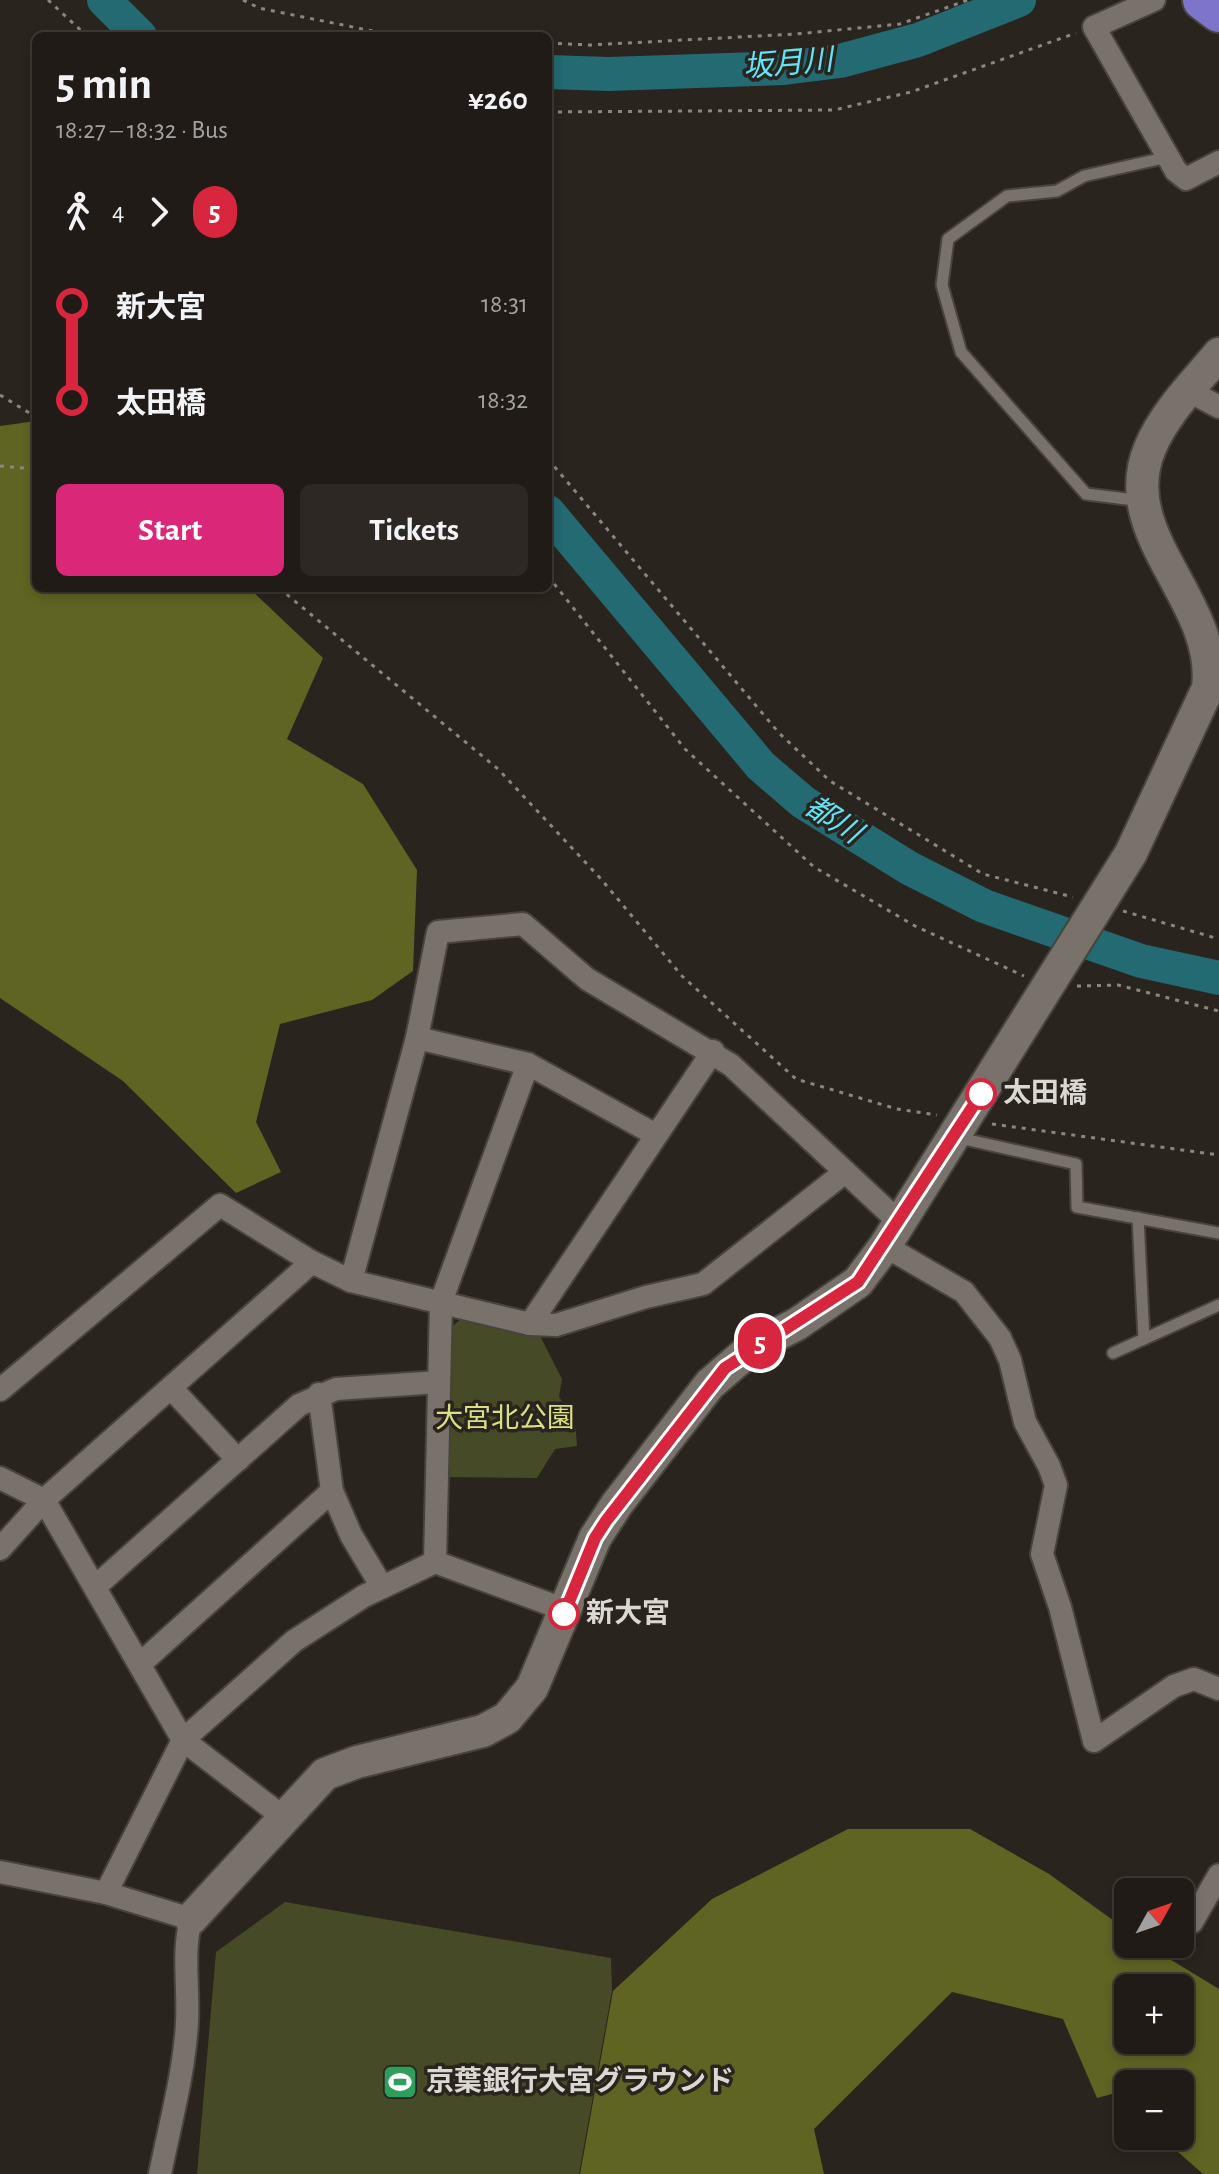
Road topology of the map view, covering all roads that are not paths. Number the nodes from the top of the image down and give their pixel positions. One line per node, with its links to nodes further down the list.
1 (1154, 0): 4 (street)
2 (1203, 0): 3 (highway)
3 (1219, 12)
4 (1168, 157): 5 (street); 9 (lane)
5 (1219, 162)
6 (1219, 354): 7 (street)
7 (1189, 391): 8 (street); 9 (street)
8 (1219, 407)
9 (1143, 501): 10 (street)
10 (1215, 649): 14 (street)
11 (417, 1038): 12 (street); 13 (street); 21 (street)
12 (713, 1051): 15 (street); 16 (street)
13 (528, 1064): 15 (street); 22 (street)
14 (960, 1128): 17 (lane); 19 (street)
15 (656, 1135): 24 (street)
16 (845, 1172): 19 (street); 24 (street)
17 (1138, 1218): 18 (lane); 25 (lane)
18 (1219, 1233)
19 (892, 1234): 39 (street); 41 (street)
20 (312, 1262): 21 (street); 28 (street); 29 (street)
21 (351, 1281): 22 (street)
22 (441, 1302): 24 (street); 27 (street)
23 (1219, 1305): 25 (lane)
24 (530, 1324)
25 (1144, 1339): 26 (lane)
26 (1113, 1353)
27 (439, 1382): 30 (street); 36 (street)
28 (171, 1388): 31 (street); 34 (street)
29 (0, 1390)
30 (319, 1394): 31 (street); 33 (street)
31 (238, 1460): 37 (street)
32 (0, 1478): 34 (street)
33 (332, 1491): 38 (street); 40 (street)
34 (44, 1500): 35 (street); 37 (street)
35 (0, 1549)
36 (435, 1562): 38 (street); 39 (street)
37 (95, 1587): 40 (street)
38 (382, 1587): 42 (street)
39 (566, 1610): 43 (street)
40 (140, 1664): 42 (street)
41 (1219, 1689)
42 (183, 1740): 43 (street); 46 (street)
43 (283, 1817): 47 (street)
44 (0, 1872): 46 (street)
45 (1219, 1875): 48 (street)
46 (106, 1893): 47 (street)
47 (191, 1919): 49 (street)
48 (1194, 1919)
49 (160, 2174)

